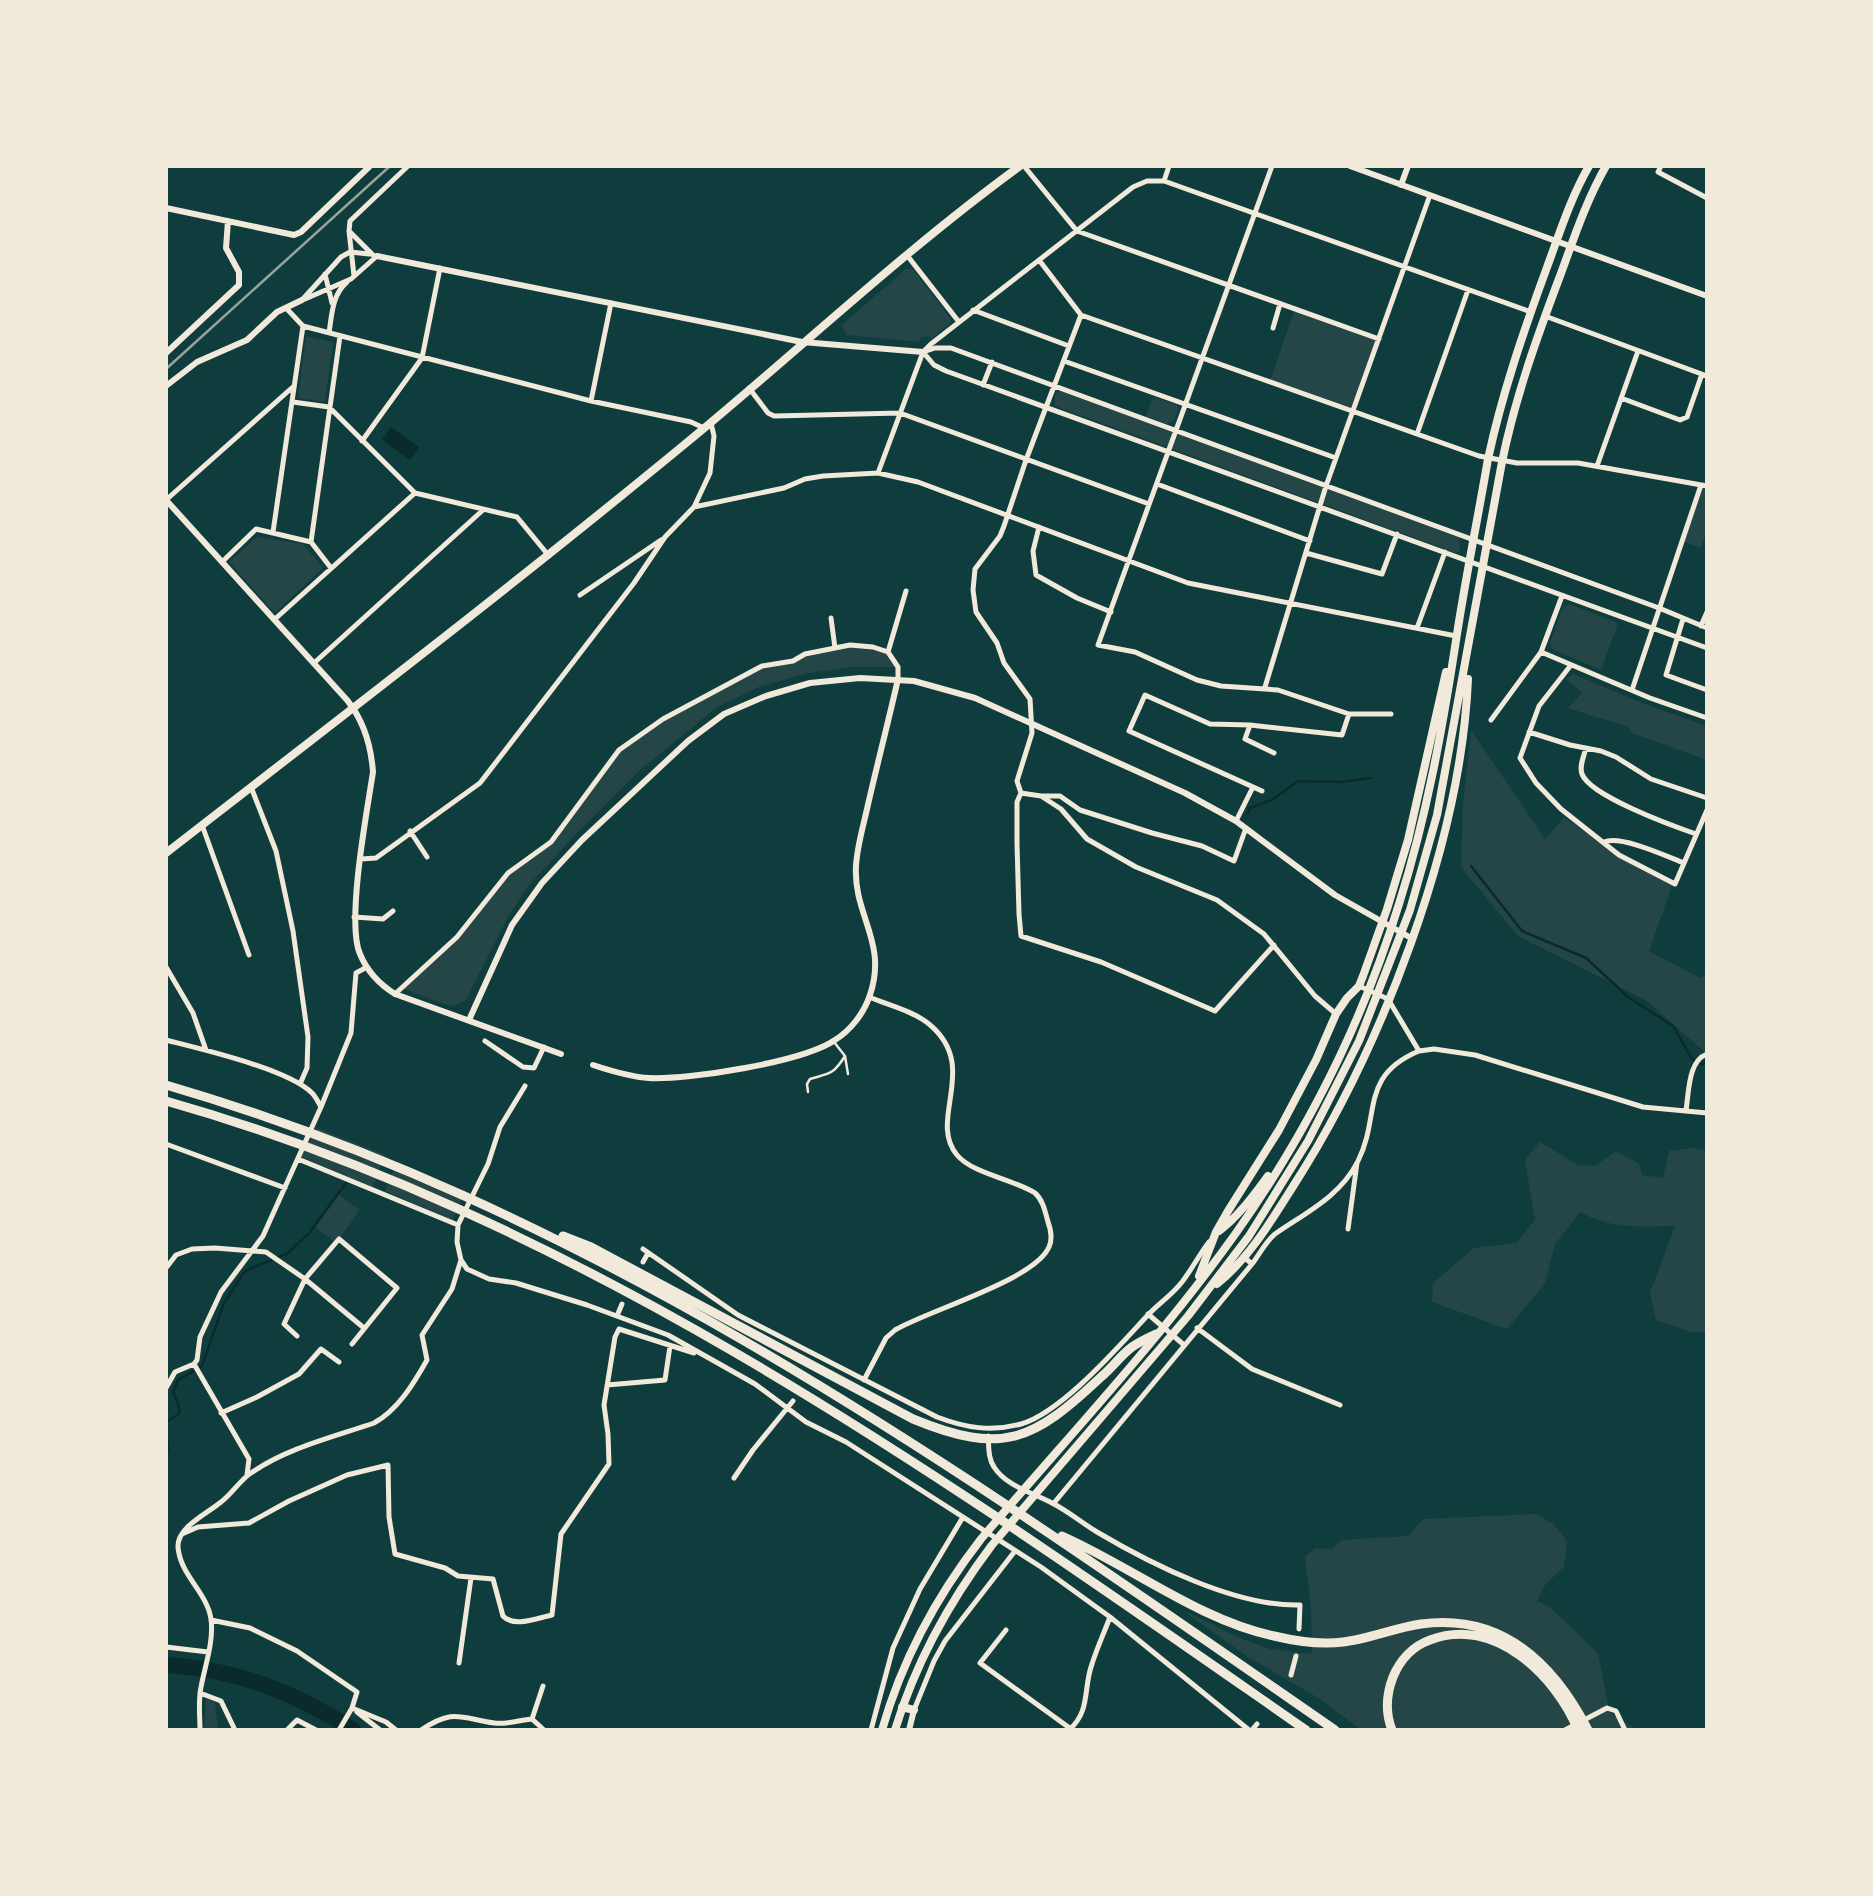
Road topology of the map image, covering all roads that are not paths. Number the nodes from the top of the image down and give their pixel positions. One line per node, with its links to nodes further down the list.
1 (370, 166): 17 (street)
2 (408, 166): 18 (street)
3 (1022, 166): 19 (street); 23 (main road)
4 (1169, 166): 11 (street)
5 (1272, 166): 16 (street)
6 (1350, 166): 12 (street)
7 (1408, 166): 12 (street)
8 (1587, 166): 20 (main road)
9 (1606, 166): 21 (main road)
10 (1661, 166): 14 (street)
11 (1164, 181): 16 (street); 19 (street)
12 (1401, 185): 13 (street)
13 (1430, 195): 20 (street); 27 (street)
14 (1707, 198)
15 (166, 208): 17 (street)
16 (1255, 213): 27 (street); 30 (street)
17 (228, 221): 53 (street)
18 (349, 231): 22 (street); 24 (street)
19 (1077, 231): 25 (street); 30 (street)
20 (1557, 241): 21 (street); 39 (main road)
21 (1571, 246): 33 (street); 42 (main road)
22 (350, 252): 24 (street); 28 (street); 29 (street)
23 (906, 254): 43 (street); 49 (main road)
24 (375, 255): 26 (street); 29 (street)
25 (1039, 260): 38 (street); 41 (street)
26 (440, 268): 35 (street); 54 (street)
27 (1405, 268): 32 (street); 48 (street)
28 (325, 274): 31 (street); 34 (street)
29 (352, 277): 31 (street); 40 (street)
30 (1228, 286): 36 (street); 55 (street)
31 (329, 288): 34 (street); 40 (street)
32 (1468, 290): 39 (street); 74 (street)
33 (1707, 296)
34 (302, 300): 37 (street)
35 (611, 303): 49 (street); 65 (street)
36 (1280, 304): 45 (street); 48 (street)
37 (286, 308): 44 (street); 60 (street)
38 (973, 310): 43 (street); 50 (street)
39 (1531, 312): 78 (main road)
40 (332, 313): 46 (street)
41 (1081, 315): 50 (street); 55 (street)
42 (1545, 316): 51 (street); 80 (main road)
43 (959, 322): 52 (street)
44 (303, 326): 46 (street); 61 (street)
45 (1273, 328)
46 (329, 333): 47 (street)
47 (340, 336): 54 (street); 68 (street)
48 (1379, 340): 70 (street)
49 (802, 342): 52 (street); 63 (main road)
50 (1069, 346): 56 (street)
51 (1638, 351): 58 (street); 64 (street)
52 (923, 352): 57 (street); 59 (street); 71 (street)
53 (166, 353)
54 (422, 358): 65 (street); 75 (street)
55 (1203, 358): 67 (street); 70 (street)
56 (1064, 361): 62 (street); 67 (street)
57 (992, 362): 59 (street); 62 (street)
58 (1704, 375): 64 (street)
59 (983, 385): 69 (street)
60 (166, 386)
61 (294, 386): 66 (street); 87 (street)
62 (1055, 386): 69 (street); 73 (street)
63 (749, 388): 71 (street); 72 (main road)
64 (1621, 398): 81 (street)
65 (591, 401): 72 (street)
66 (293, 402): 68 (street); 94 (street)
67 (1186, 405): 73 (street); 77 (street)
68 (329, 407): 75 (street); 99 (street)
69 (1047, 408): 76 (street); 79 (street)
70 (1353, 411): 74 (street); 77 (street)
71 (900, 413): 79 (street); 82 (street)
72 (707, 425): 90 (street); 103 (main road)
73 (1177, 431): 76 (street); 84 (street)
74 (1417, 434): 78 (street)
75 (362, 440): 86 (street)
76 (1169, 452): 83 (street); 89 (street)
77 (1336, 458): 84 (street)
78 (1488, 459): 80 (street); 97 (main road)
79 (1026, 460): 88 (street); 92 (street)
80 (1502, 462): 81 (street); 100 (main road)
81 (1597, 466): 85 (street)
82 (878, 473): 90 (street); 92 (street)
83 (1157, 484): 88 (street); 98 (street)
84 (1326, 486): 89 (street); 97 (street)
85 (1704, 486): 113 (street)
86 (415, 493): 91 (street); 107 (street)
87 (166, 500): 105 (street)
88 (1149, 504): 104 (street)
89 (1319, 506): 95 (street); 98 (street)
90 (694, 507): 96 (street)
91 (483, 510): 103 (street); 129 (street)
92 (1008, 514): 93 (street); 140 (street)
93 (1039, 527): 104 (street); 115 (street)
94 (274, 532): 99 (street); 105 (street)
95 (1396, 534): 101 (street); 102 (street)
96 (665, 537): 110 (street); 155 (street)
97 (1474, 539): 100 (street); 106 (main road)
98 (1310, 541): 101 (street)
99 (311, 542): 107 (street)
100 (1488, 545): 108 (main road); 113 (street)
101 (1306, 552): 112 (street)
102 (1445, 552): 106 (street); 120 (street)
103 (549, 556): 135 (main road)
104 (1130, 560): 112 (street); 115 (street)
105 (223, 561): 117 (street)
106 (1470, 561): 108 (street); 122 (main road)
107 (331, 568): 117 (street)
108 (1484, 568): 111 (street); 127 (main road)
109 (906, 592): 126 (street)
110 (580, 595)
111 (1562, 596): 121 (street); 128 (street)
112 (1290, 603): 120 (street); 132 (street)
113 (1658, 608): 118 (street); 121 (street)
114 (1707, 611): 119 (street)
115 (1111, 612): 132 (street)
116 (831, 618): 124 (street)
117 (275, 619): 129 (street)
118 (1683, 619): 119 (street); 123 (street)
119 (1704, 627)
120 (1417, 628): 122 (street)
121 (1653, 629): 123 (street); 133 (street)
122 (1456, 636): 164 (main road); 198 (main road)
123 (1676, 637): 125 (street); 134 (street)
124 (835, 648): 126 (street); 171 (street)
125 (1707, 648)
126 (888, 652): 131 (street)
127 (1469, 652): 165 (main road); 210 (main road)
128 (1541, 652): 130 (street); 139 (street)
129 (314, 663): 135 (street)
130 (1571, 665): 133 (street); 142 (street)
131 (898, 680): 140 (street); 172 (street); 175 (street)
132 (1265, 687): 136 (street)
133 (1632, 690): 138 (street)
134 (1707, 690)
135 (354, 709): 146 (main road); 160 (street)
136 (1349, 714): 137 (street); 141 (street)
137 (1391, 714)
138 (1707, 718)
139 (1491, 720)
140 (1032, 723): 148 (street); 152 (street)
141 (1250, 725): 144 (street); 145 (street)
142 (1529, 732): 143 (street); 157 (street)
143 (1586, 748): 150 (street); 156 (street)
144 (1274, 753)
145 (1253, 787): 147 (street); 152 (street)
146 (251, 788): 153 (main road); 187 (street)
147 (1262, 791)
148 (1021, 793): 149 (street); 166 (street)
149 (1041, 796): 154 (street); 166 (street)
150 (1707, 798)
151 (1707, 810): 156 (street)
152 (1236, 821): 154 (street)
153 (202, 825): 158 (main road); 167 (street)
154 (1246, 828): 164 (street)
155 (410, 831): 159 (street); 160 (street)
156 (1696, 834): 161 (street)
157 (1604, 842): 161 (street); 161 (street)
158 (166, 853)
159 (427, 857)
160 (361, 859): 163 (street)
161 (1684, 863)
162 (393, 911): 163 (street)
163 (354, 917): 169 (street)
164 (1382, 923): 165 (street); 170 (main road)
165 (1411, 938): 173 (main road)
166 (1275, 945): 174 (street)
167 (249, 955)
168 (166, 967): 180 (street)
169 (367, 967): 171 (street); 192 (street)
170 (1359, 986): 173 (street); 174 (main road)
171 (395, 993): 175 (street)
172 (869, 997): 178 (street); 225 (street)
173 (1388, 999): 181 (street); 206 (main road)
174 (1336, 1014): 203 (main road)
175 (469, 1020): 179 (street)
176 (166, 1040): 180 (street)
177 (485, 1041): 179 (street)
178 (834, 1041): 183 (lane); 185 (street)
179 (544, 1048): 182 (street)
180 (206, 1050): 187 (street)
181 (1419, 1051): 193 (street); 197 (street)
182 (561, 1054)
183 (845, 1056): 186 (lane); 190 (lane)
184 (1703, 1056): 193 (street)
185 (593, 1065)
186 (848, 1074)
187 (300, 1083): 192 (street)
188 (166, 1085): 200 (highway)
189 (525, 1086): 201 (street)
190 (808, 1092)
191 (166, 1101): 249 (highway)
192 (320, 1107): 196 (street)
193 (1686, 1110): 194 (street)
194 (1707, 1113)
195 (166, 1144): 199 (street)
196 (298, 1159): 199 (street); 201 (street)
197 (1357, 1163): 202 (street); 206 (street)
198 (1281, 1164): 203 (main road); 211 (main road)
199 (285, 1188): 204 (street)
200 (518, 1220): 217 (highway); 237 (highway)
201 (458, 1225): 205 (street)
202 (1348, 1229)
203 (1216, 1232): 211 (main road); 214 (street)
204 (252, 1250): 208 (street); 209 (street); 224 (street)
205 (461, 1260): 213 (street); 233 (street)
206 (1249, 1261): 210 (main road); 216 (street)
207 (643, 1262): 225 (street)
208 (166, 1268)
209 (305, 1279): 215 (street); 215 (street); 218 (street)
210 (1205, 1294): 255 (main road)
211 (1189, 1295): 217 (main road)
212 (622, 1304): 213 (street)
213 (617, 1316): 222 (street)
214 (1151, 1316): 219 (street); 232 (street)
215 (364, 1328): 220 (street)
216 (1197, 1328): 219 (street); 229 (street)
217 (1156, 1334): 253 (main road)
218 (297, 1336)
219 (1181, 1343): 235 (street)
220 (352, 1344)
221 (670, 1346): 222 (street); 226 (street); 226 (street)
222 (704, 1356): 230 (street)
223 (339, 1362): 231 (street)
224 (195, 1365): 227 (street); 231 (street)
225 (864, 1380): 232 (street)
226 (607, 1385): 240 (street)
227 (166, 1388)
228 (793, 1401): 230 (street)
229 (1340, 1405)
230 (788, 1410): 234 (street); 236 (street)
231 (220, 1413): 233 (street)
232 (988, 1432): 235 (street)
233 (247, 1475): 238 (street)
234 (734, 1479)
235 (1054, 1503): 243 (street)
236 (963, 1517): 239 (street); 252 (street)
237 (1042, 1527): 277 (highway); 281 (highway)
238 (182, 1534): 240 (street); 242 (street)
239 (1015, 1551): 241 (street); 257 (street)
240 (471, 1578): 248 (street)
241 (1110, 1618): 260 (street); 274 (street)
242 (211, 1620): 246 (street); 256 (street)
243 (1299, 1629)
244 (1006, 1630): 260 (street)
245 (166, 1647): 246 (street)
246 (208, 1653): 254 (street)
247 (1296, 1656): 250 (street)
248 (459, 1663)
249 (1222, 1672): 275 (highway); 276 (highway)
250 (1291, 1675)
251 (543, 1686): 258 (street)
252 (884, 1686): 253 (main road); 270 (street)
253 (895, 1690): 271 (main road)
254 (200, 1693): 261 (street); 262 (street)
255 (902, 1707): 257 (main road); 272 (main road)
256 (351, 1710): 265 (street); 266 (street); 267 (street)
257 (914, 1710): 273 (street)
258 (532, 1719): 268 (street); 269 (street)
259 (1257, 1724): 274 (street)
260 (1070, 1729)
261 (200, 1730)
262 (235, 1730)
263 (287, 1730): 264 (street)
264 (316, 1730)
265 (339, 1730)
266 (380, 1730)
267 (396, 1730)
268 (421, 1730)
269 (544, 1730)
270 (871, 1730)
271 (882, 1730)
272 (895, 1730)
273 (909, 1730)
274 (1250, 1730)
275 (1299, 1730)
276 (1306, 1730)
277 (1335, 1730)
278 (1392, 1730): 280 (highway)
279 (1565, 1730): 282 (street)
280 (1578, 1730)
281 (1588, 1730)
282 (1625, 1730)

